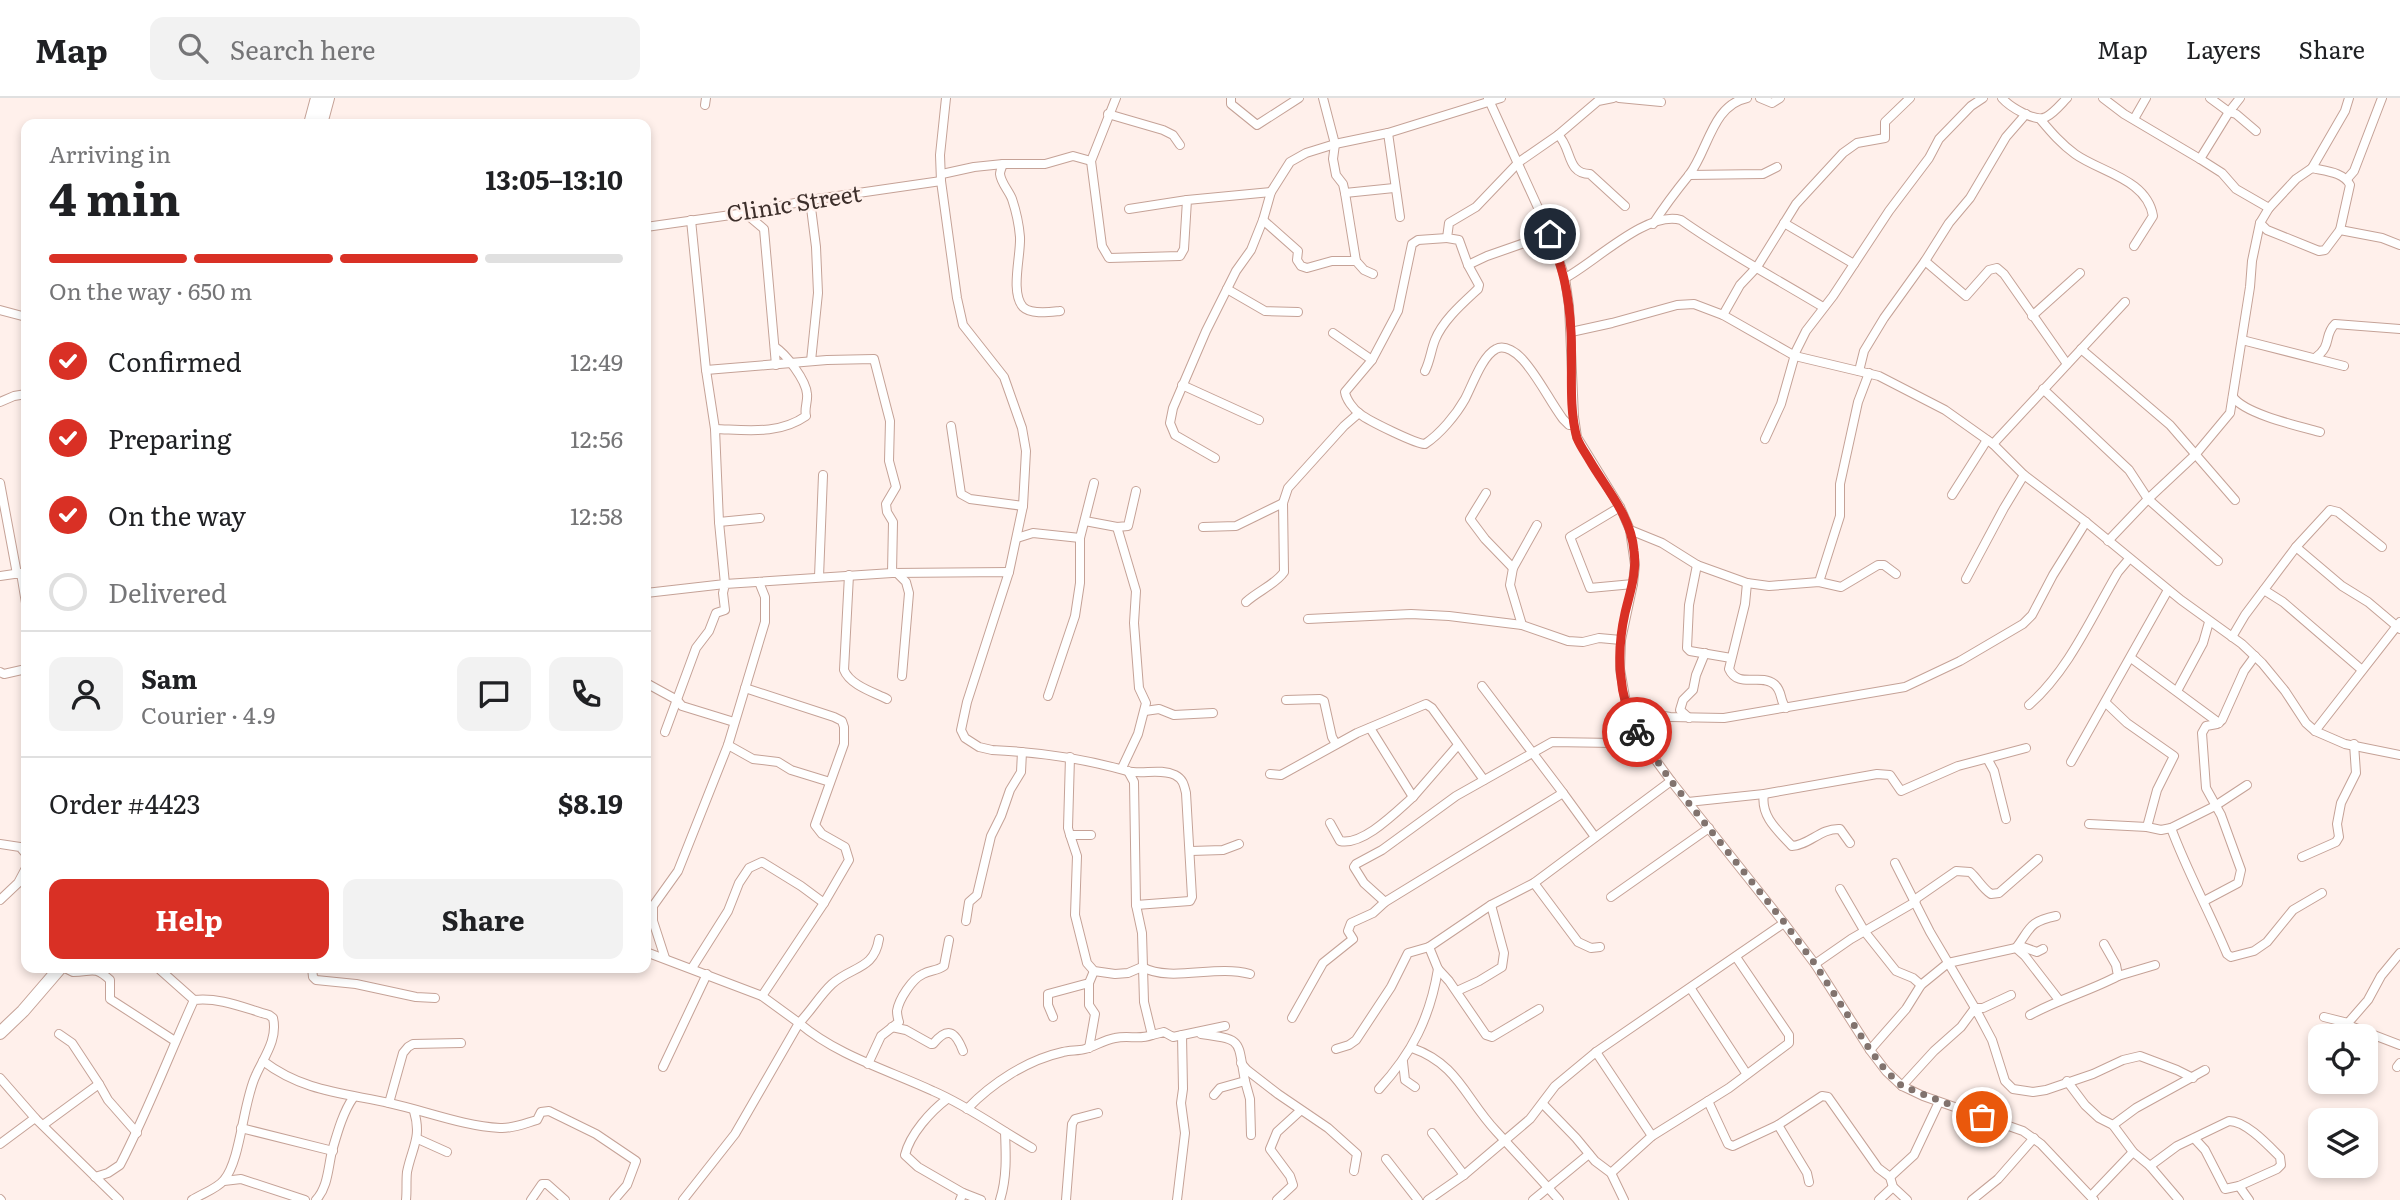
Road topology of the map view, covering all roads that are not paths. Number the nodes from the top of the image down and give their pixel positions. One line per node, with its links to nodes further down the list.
1 (317, 98): 31 (highway)
2 (328, 98): 32 (highway)
3 (946, 98): 47 (street)
4 (1116, 98): 29 (street)
5 (1231, 98): 6 (street)
6 (1299, 98)
7 (1323, 98): 38 (street)
8 (1501, 98): 25 (street)
9 (1613, 98): 37 (street)
10 (1619, 98): 26 (street)
11 (1724, 98): 27 (street)
12 (1747, 98): 27 (street)
13 (1760, 98): 14 (street)
14 (1780, 98)
15 (1910, 98): 61 (street)
16 (1983, 98): 72 (street)
17 (2002, 98): 30 (street)
18 (2067, 98): 33 (street)
19 (2103, 98): 34 (street)
20 (2146, 98): 34 (street)
21 (2210, 98): 28 (street)
22 (2240, 98): 28 (street)
23 (2349, 98): 45 (street)
24 (2382, 98): 48 (street)
25 (1489, 100): 36 (street); 42 (street)
26 (1661, 102)
27 (1730, 106): 46 (street)
28 (2229, 112): 35 (street); 40 (street)
29 (1108, 114): 39 (street); 41 (street)
30 (2026, 114): 33 (street); 71 (street)
31 (311, 119)
32 (322, 119)
33 (2040, 119): 69 (street)
34 (2134, 119): 40 (street)
35 (2256, 131)
36 (1388, 133): 38 (street); 49 (street)
37 (1558, 135): 42 (street); 54 (street)
38 (1335, 144): 50 (street); 51 (street)
39 (1180, 145)
40 (2200, 159): 55 (street)
41 (1091, 162): 43 (street, Clinic Street); 53 (street)
42 (1519, 162): 66 (street); 67 (street)
43 (1003, 164): 47 (street, Clinic Street); 82 (street)
44 (1777, 167): 46 (street)
45 (2312, 168): 48 (street); 55 (street)
46 (1689, 174): 63 (street)
47 (941, 177): 52 (street, Clinic Street); 130 (street)
48 (2347, 179): 65 (street)
49 (1394, 188): 51 (street); 58 (street)
50 (1271, 192): 53 (street); 59 (street)
51 (1345, 193): 70 (street)
52 (810, 200): 57 (street, Clinic Street); 96 (street)
53 (1187, 200): 56 (street)
54 (1625, 206)
55 (2269, 208): 62 (street)
56 (1129, 209)
57 (745, 213): 60 (street, Clinic Street); 91 (street)
58 (1399, 218)
59 (1263, 219): 70 (street); 78 (street)
60 (691, 220): 64 (street, Clinic Street); 101 (street)
61 (1784, 223): 72 (street); 74 (street)
62 (2260, 223): 65 (street); 90 (street)
63 (1652, 225): 74 (street); 77 (street)
64 (651, 226)
65 (2340, 230): 68 (street)
66 (1550, 234): 73 (street); 77 (street)
67 (1447, 238): 73 (street); 95 (street)
68 (2400, 245)
69 (2134, 246)
70 (1356, 261): 76 (street)
71 (1925, 261): 86 (street); 103 (street)
72 (1854, 264): 80 (street)
73 (1468, 265): 102 (street)
74 (1757, 267): 80 (street); 84 (street)
75 (2080, 273): 86 (street)
76 (1373, 274)
77 (1565, 278): 88 (street)
78 (1227, 289): 83 (street); 105 (street)
79 (2125, 302): 92 (street)
80 (1823, 307): 93 (street)
81 (0, 310): 85 (street)
82 (1060, 311)
83 (1298, 312)
84 (1723, 315): 88 (street); 93 (street)
85 (21, 316)
86 (2032, 316): 98 (street)
87 (2400, 329): 94 (street)
88 (1571, 332): 112 (street)
89 (1333, 334): 95 (street)
90 (2242, 340): 94 (street); 108 (street)
91 (775, 347): 97 (street); 99 (street)
92 (2081, 349): 98 (street); 118 (street)
93 (1796, 356): 103 (street); 116 (street)
94 (2315, 358): 100 (street)
95 (1372, 359): 110 (street)
96 (811, 361): 97 (street); 151 (street)
97 (791, 364): 99 (street); 114 (street)
98 (2067, 364): 106 (street)
99 (776, 365): 101 (street)
100 (2344, 366)
101 (706, 370): 114 (street)
102 (1425, 371)
103 (1859, 371): 104 (street)
104 (1869, 373): 117 (street); 158 (street)
105 (1182, 384): 111 (street); 119 (street)
106 (2042, 389): 117 (street); 127 (street)
107 (21, 395): 109 (street)
108 (2233, 397): 115 (street); 118 (street)
109 (0, 402)
110 (1359, 413): 112 (street); 129 (street)
111 (1259, 420)
112 (1575, 425): 131 (street)
113 (951, 426): 130 (street)
114 (715, 429): 134 (street)
115 (2320, 432)
116 (1765, 439)
117 (1990, 442): 121 (street); 126 (street)
118 (2195, 455): 127 (street); 128 (street)
119 (1215, 458)
120 (823, 475): 155 (street)
121 (2024, 475): 135 (street); 156 (street)
122 (0, 483): 150 (street)
123 (1094, 483): 133 (street)
124 (1136, 491): 137 (street)
125 (1486, 493): 148 (street)
126 (1952, 495)
127 (2148, 499): 142 (street); 146 (street)
128 (2235, 500)
129 (1283, 503): 138 (street); 165 (street)
130 (1023, 506): 140 (street)
131 (1620, 507): 139 (street); 161 (street)
132 (760, 518): 134 (street)
133 (1085, 521): 137 (street); 141 (street)
134 (719, 522): 160 (street)
135 (2086, 522): 142 (street); 190 (street)
136 (1537, 524): 148 (street)
137 (1117, 527): 191 (street)
138 (1203, 527)
139 (1630, 530): 147 (street); 161 (street)
140 (1017, 538): 141 (street); 149 (street)
141 (1080, 538): 184 (street)
142 (2108, 541): 145 (street)
143 (2295, 547): 144 (street); 163 (street); 169 (street)
144 (2382, 547)
145 (2129, 559): 162 (street); 189 (street)
146 (2218, 561)
147 (1697, 565): 159 (street); 172 (street)
148 (1513, 568): 168 (street)
149 (1009, 572): 151 (street); 206 (street)
150 (21, 573): 154 (street)
151 (895, 573): 153 (street); 179 (street)
152 (1896, 574): 158 (street)
153 (849, 575): 155 (street); 185 (street)
154 (0, 576)
155 (818, 577): 157 (street)
156 (1966, 579)
157 (760, 582): 160 (street); 182 (street)
158 (1819, 582): 159 (street)
159 (1747, 583): 175 (street)
160 (725, 584): 164 (street); 187 (street)
161 (1633, 584): 171 (street)
162 (2168, 590): 167 (street); 174 (street)
163 (2264, 590): 170 (street); 177 (street)
164 (651, 592)
165 (1246, 602)
166 (1308, 619): 168 (street)
167 (2209, 622): 170 (street); 183 (street)
168 (1522, 625): 171 (street)
169 (2399, 626): 177 (street)
170 (2232, 637): 173 (street)
171 (1621, 639): 193 (street)
172 (1705, 653): 175 (street); 194 (street)
173 (2255, 656): 196 (street); 199 (street)
174 (2131, 657): 183 (street); 188 (street)
175 (1731, 658): 190 (street)
176 (21, 670): 178 (street)
177 (2362, 670): 199 (street)
178 (0, 672)
179 (902, 676)
180 (651, 686): 187 (street)
181 (1482, 686): 207 (street)
182 (745, 688): 195 (street); 216 (street)
183 (2177, 691): 196 (street)
184 (1048, 696)
185 (887, 699)
186 (1286, 699): 201 (street)
187 (677, 700): 195 (street); 198 (street)
188 (2106, 703): 211 (street); 226 (street)
189 (2029, 705)
190 (1786, 708): 194 (street)
191 (1145, 710): 192 (street); 212 (street)
192 (1213, 713)
193 (1628, 714): 194 (street); 200 (street)
194 (1689, 718)
195 (734, 722): 203 (street)
196 (2219, 723): 222 (street)
197 (1370, 728): 201 (street); 204 (street); 220 (street)
198 (665, 732)
199 (2315, 732): 202 (street)
200 (1639, 736): 207 (street); 215 (street)
201 (1336, 744): 213 (street)
202 (2354, 744): 208 (street); 237 (street)
203 (727, 745): 216 (street); 266 (street)
204 (1458, 745): 214 (street); 220 (street)
205 (2026, 748): 210 (street)
206 (1022, 752): 209 (street); 253 (street)
207 (1532, 753): 214 (street); 218 (street)
208 (2400, 755)
209 (1070, 757): 212 (street); 229 (street)
210 (1988, 760): 219 (street); 223 (street)
211 (2071, 762)
212 (1125, 770): 236 (street); 250 (street)
213 (1270, 774)
214 (1484, 780): 247 (street)
215 (1671, 781): 221 (street); 231 (street)
216 (830, 782): 249 (street)
217 (2247, 785): 222 (street)
218 (1563, 793): 231 (street); 247 (street)
219 (1765, 794): 221 (street); 232 (street)
220 (1413, 797): 224 (street)
221 (1688, 802): 227 (street)
222 (2215, 806): 228 (street); 246 (street)
223 (2006, 819)
224 (1330, 823)
225 (2089, 824): 226 (street)
226 (2147, 827): 228 (street)
227 (1709, 828): 244 (street); 254 (street)
228 (2171, 828): 246 (street)
229 (1070, 835): 230 (street); 273 (street)
230 (1091, 835)
231 (1595, 837): 241 (street)
232 (1850, 843)
233 (0, 844): 235 (street)
234 (1239, 844): 236 (street)
235 (21, 848)
236 (1191, 851): 250 (street)
237 (2302, 857)
238 (2038, 859): 248 (street)
239 (1895, 863): 248 (street)
240 (21, 877): 245 (street)
241 (1534, 883): 251 (street); 260 (street)
242 (1840, 889): 255 (street)
243 (2322, 893): 246 (street)
244 (1611, 897)
245 (0, 900)
246 (2204, 901)
247 (1385, 902): 296 (street)
248 (1915, 902): 255 (street); 267 (street)
249 (824, 903): 271 (street); 287 (street)
250 (1136, 905): 270 (street)
251 (1490, 905): 259 (street); 285 (street)
252 (2056, 916): 261 (street)
253 (966, 920)
254 (1784, 922): 265 (street); 268 (street)
255 (1865, 932): 268 (street); 283 (street)
256 (879, 939): 298 (street)
257 (948, 940): 301 (street)
258 (2104, 944): 281 (street)
259 (1429, 947): 272 (street); 313 (street)
260 (1600, 947)
261 (2016, 948): 262 (street); 267 (street); 290 (street)
262 (2043, 949)
263 (651, 953): 266 (street)
264 (2400, 953): 299 (street)
265 (1736, 957): 284 (street); 323 (street)
266 (665, 958): 271 (street)
267 (1948, 963): 283 (street); 292 (street)
268 (1815, 964): 314 (street)
269 (2155, 965): 281 (street)
270 (1142, 967): 273 (street); 280 (street); 305 (street)
271 (692, 968): 279 (street)
272 (1438, 969): 285 (street); 312 (street)
273 (1094, 971): 282 (street)
274 (47, 973): 297 (highway)
275 (57, 973): 302 (highway)
276 (102, 973): 308 (street)
277 (164, 973): 289 (street)
278 (313, 973): 288 (street)
279 (707, 974): 287 (street); 321 (street)
280 (1250, 974)
281 (2118, 976): 290 (street)
282 (1089, 983): 294 (street); 311 (street)
283 (1921, 985): 314 (street)
284 (1691, 989): 316 (street); 323 (street)
285 (1457, 991): 291 (street)
286 (2011, 995): 292 (street)
287 (761, 996): 298 (street)
288 (435, 998)
289 (194, 1000): 308 (street); 317 (street)
290 (2059, 1000): 293 (street)
291 (1539, 1009)
292 (1975, 1009): 327 (street); 329 (street)
293 (2030, 1015)
294 (1053, 1017)
295 (2324, 1017): 299 (street)
296 (1292, 1018)
297 (0, 1022)
298 (799, 1023): 320 (street); 388 (street)
299 (2344, 1024)
300 (1225, 1026): 303 (street)
301 (892, 1027): 315 (street); 320 (street)
302 (0, 1033)
303 (1196, 1033): 306 (street); 319 (street)
304 (59, 1034): 328 (street)
305 (1152, 1035): 306 (street); 311 (street)
306 (1182, 1035): 392 (street)
307 (2378, 1037): 310 (street)
308 (175, 1041): 351 (street)
309 (461, 1043): 338 (street)
310 (2400, 1045)
311 (1088, 1048): 341 (street)
312 (1412, 1048): 318 (street); 358 (street)
313 (1336, 1049)
314 (1870, 1050): 329 (street)
315 (963, 1051)
316 (1596, 1052): 339 (street); 354 (street)
317 (263, 1061): 334 (street); 349 (street)
318 (1403, 1062): 330 (street); 331 (street)
319 (1241, 1063): 326 (street); 343 (street)
320 (868, 1064): 332 (street)
321 (663, 1067)
322 (2205, 1070): 325 (street)
323 (1746, 1073): 336 (street)
324 (0, 1078): 345 (street)
325 (2193, 1079): 327 (street); 348 (street)
326 (1245, 1081): 333 (street); 353 (street)
327 (2067, 1081): 348 (street)
328 (99, 1084): 346 (street); 351 (street)
329 (1902, 1086): 337 (street)
330 (1415, 1087)
331 (1379, 1089)
332 (935, 1091): 335 (street); 340 (street)
333 (1214, 1095)
334 (353, 1098): 338 (street); 361 (street)
335 (947, 1099): 340 (street); 341 (street)
336 (1707, 1101): 347 (street); 354 (street)
337 (1939, 1102): 355 (street); 371 (street)
338 (389, 1103): 342 (street)
339 (1544, 1104): 358 (street); 364 (street)
340 (934, 1109): 377 (street)
341 (967, 1109): 350 (street)
342 (414, 1111): 357 (street); 387 (street)
343 (1300, 1111): 367 (street); 393 (street)
344 (1098, 1113): 391 (street)
345 (35, 1118): 346 (street); 359 (street)
346 (43, 1125): 370 (street)
347 (1777, 1125): 371 (street); 373 (street)
348 (2113, 1125): 363 (street)
349 (241, 1128): 361 (street); 372 (street)
350 (1005, 1132): 360 (street); 390 (street)
351 (137, 1133): 370 (street)
352 (1432, 1133): 369 (street)
353 (1251, 1135)
354 (1653, 1136): 368 (street)
355 (2034, 1138): 378 (street); 379 (street)
356 (2194, 1138): 366 (street); 374 (street); 374 (street)
357 (418, 1139): 362 (street); 384 (street)
358 (1504, 1139): 369 (street); 376 (street)
359 (0, 1144)
360 (1032, 1148)
361 (333, 1151): 383 (street)
362 (447, 1152)
363 (2133, 1152): 366 (street); 378 (street)
364 (1589, 1154): 368 (street); 376 (street)
365 (1386, 1159): 394 (street)
366 (2150, 1166): 401 (street)
367 (1354, 1171)
368 (1611, 1173): 398 (street)
369 (1464, 1175): 395 (street)
370 (95, 1177): 380 (street)
371 (1890, 1177): 375 (street)
372 (224, 1181): 381 (street); 382 (street)
373 (1809, 1182)
374 (2239, 1186): 402 (street)
375 (1893, 1187): 399 (street); 400 (street)
376 (1548, 1188): 396 (street); 397 (street)
377 (962, 1196): 389 (street)
378 (2092, 1198)
379 (1974, 1199)
380 (119, 1200)
381 (191, 1200)
382 (305, 1200)
383 (316, 1200)
384 (407, 1200)
385 (531, 1200): 386 (street)
386 (565, 1200)
387 (614, 1200)
388 (683, 1200)
389 (981, 1200)
390 (1000, 1200)
391 (1066, 1200)
392 (1177, 1200)
393 (1277, 1200)
394 (1418, 1200)
395 (1428, 1200)
396 (1533, 1200)
397 (1559, 1200)
398 (1624, 1200)
399 (1879, 1200)
400 (1906, 1200)
401 (2179, 1200)
402 (2249, 1200)

